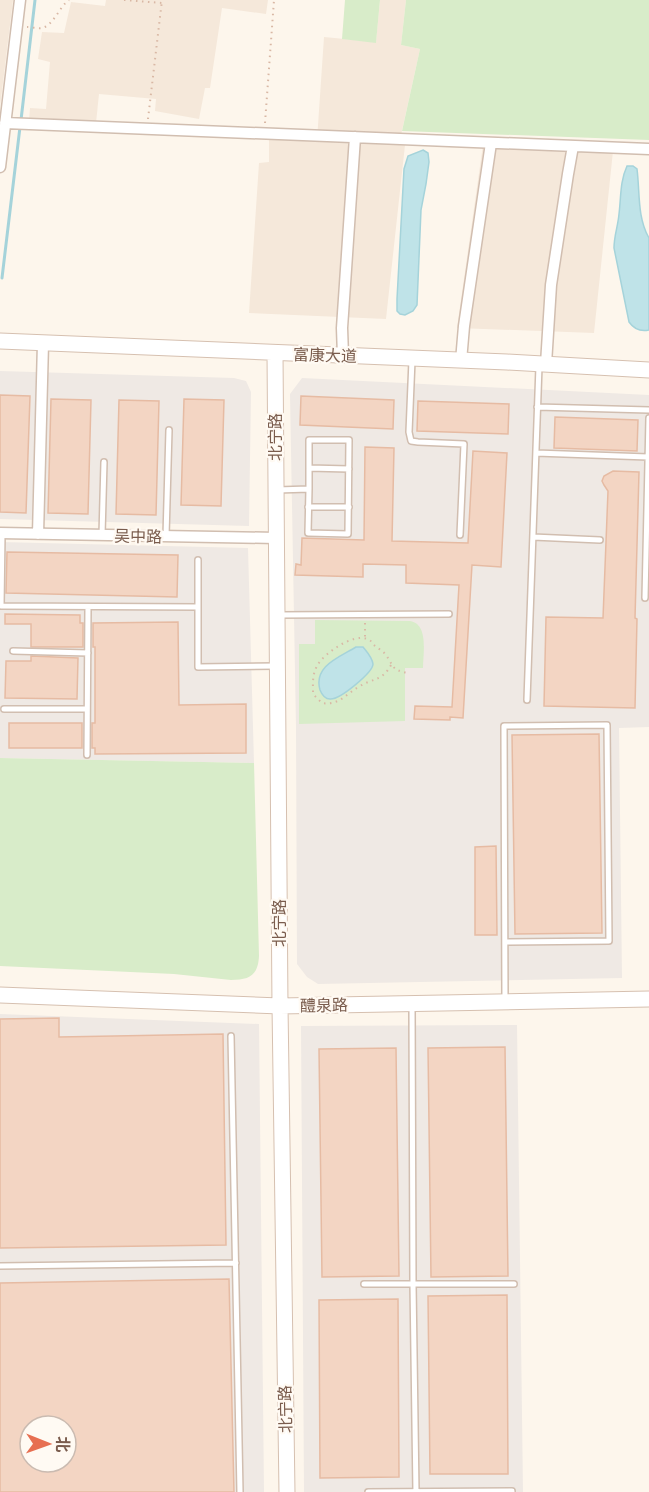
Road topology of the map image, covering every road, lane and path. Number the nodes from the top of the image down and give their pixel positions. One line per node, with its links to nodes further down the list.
1 (20, 0): 7 (street)
2 (69, 0): 6 (path)
3 (124, 0): 5 (path)
4 (274, 0): 9 (path)
5 (162, 2): 8 (path)
6 (27, 27)
7 (10, 127): 8 (street); 14 (street)
8 (147, 129): 9 (street)
9 (264, 134): 10 (street)
10 (355, 137): 11 (street); 18 (street)
11 (491, 142): 12 (street); 20 (street)
12 (573, 146): 13 (street); 21 (street)
13 (649, 149)
14 (0, 167)
15 (0, 341): 16 (street, 富康大道)
16 (43, 343): 17 (street, 富康大道); 37 (street)
17 (275, 353): 18 (street, 富康大道); 33 (street, 北宁路)
18 (344, 356): 19 (street, 富康大道)
19 (412, 359): 20 (street, 富康大道); 39 (lane)
20 (460, 361): 21 (street, 富康大道)
21 (543, 364): 22 (street, 富康大道); 23 (lane)
22 (649, 370)
23 (537, 406): 24 (lane); 27 (lane)
24 (649, 410)
25 (649, 418): 28 (lane)
26 (169, 430): 40 (lane)
27 (536, 453): 28 (lane); 41 (lane)
28 (648, 457): 45 (lane)
29 (104, 462): 38 (lane)
30 (309, 468): 31 (lane); 31 (lane); 32 (lane)
31 (349, 469): 35 (lane)
32 (309, 489): 33 (lane); 34 (lane)
33 (276, 490): 42 (street, 北宁路)
34 (308, 507): 35 (lane); 35 (lane)
35 (349, 507)
36 (1, 533): 37 (street, 吴中路); 46 (lane)
37 (38, 534): 38 (street, 吴中路)
38 (102, 535): 40 (street, 吴中路)
39 (460, 535)
40 (166, 536): 42 (street, 吴中路)
41 (533, 537): 43 (lane); 57 (lane)
42 (276, 538): 48 (street, 北宁路)
43 (600, 540)
44 (198, 560): 47 (lane)
45 (645, 598)
46 (88, 606): 47 (lane); 53 (lane)
47 (198, 607): 55 (lane)
48 (277, 615): 49 (lane); 55 (street, 北宁路)
49 (365, 615): 50 (lane); 51 (path)
50 (449, 615)
51 (365, 638): 54 (path); 54 (path)
52 (13, 651): 53 (lane)
53 (88, 653): 59 (lane)
54 (391, 665): 56 (path)
55 (277, 666): 66 (street, 北宁路)
56 (408, 673)
57 (527, 700)
58 (4, 709): 59 (lane)
59 (87, 709): 60 (lane)
60 (87, 755)
61 (506, 942): 61 (lane); 64 (lane)
62 (0, 995): 66 (street, 醴泉路)
63 (649, 999): 64 (street, 醴泉路)
64 (505, 1002): 65 (street, 醴泉路)
65 (412, 1003): 66 (street, 醴泉路); 71 (lane)
66 (280, 1006): 75 (street, 北宁路)
67 (231, 1036): 68 (lane)
68 (236, 1263): 69 (lane); 74 (lane)
69 (0, 1266)
70 (364, 1284): 71 (lane)
71 (413, 1284): 72 (lane); 77 (lane)
72 (514, 1284)
73 (512, 1491): 77 (lane)
74 (240, 1492)
75 (287, 1492)
76 (368, 1492): 77 (lane)
77 (416, 1492)

